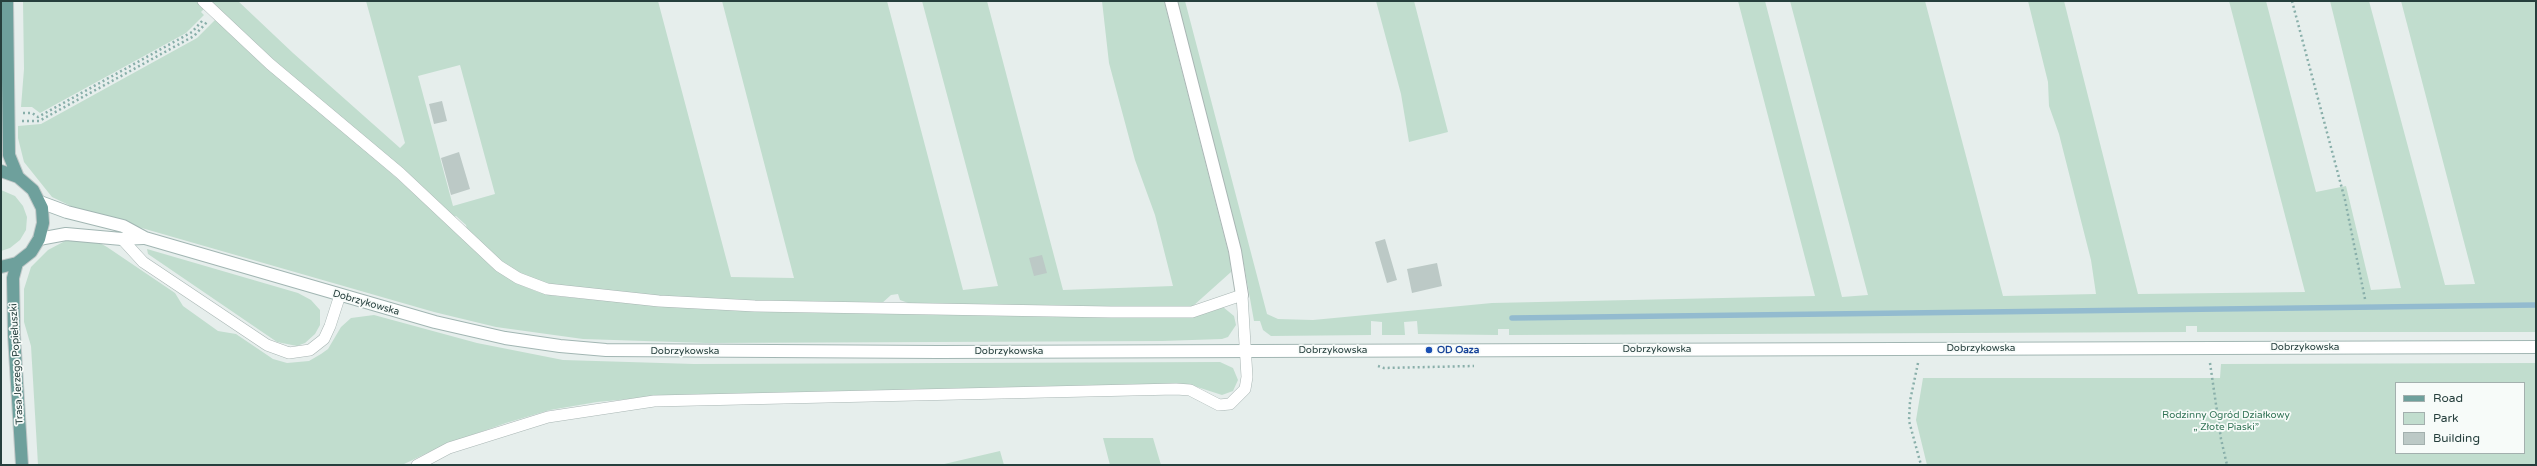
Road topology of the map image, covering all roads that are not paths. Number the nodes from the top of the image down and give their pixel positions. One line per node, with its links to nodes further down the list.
1 (7, 1): 5 (main road)
2 (1171, 1): 13 (main road)
3 (210, 8): 13 (lane)
4 (1, 171): 5 (main road)
5 (18, 176): 6 (main road)
6 (40, 202): 7 (main road); 8 (main road, Dobrzykowska)
7 (39, 238): 9 (main road, Dobrzykowska); 10 (main road)
8 (145, 238): 9 (main road, Dobrzykowska); 12 (main road, Dobrzykowska)
9 (122, 239): 12 (lane)
10 (17, 263): 11 (main road); 16 (main road, Trasa Jerzego Popiełuszki)
11 (1, 267)
12 (340, 295): 15 (main road, Dobrzykowska)
13 (1242, 295): 15 (lane)
14 (2536, 347): 15 (main road, Dobrzykowska)
15 (1245, 350): 17 (lane)
16 (22, 465)
17 (417, 465)

